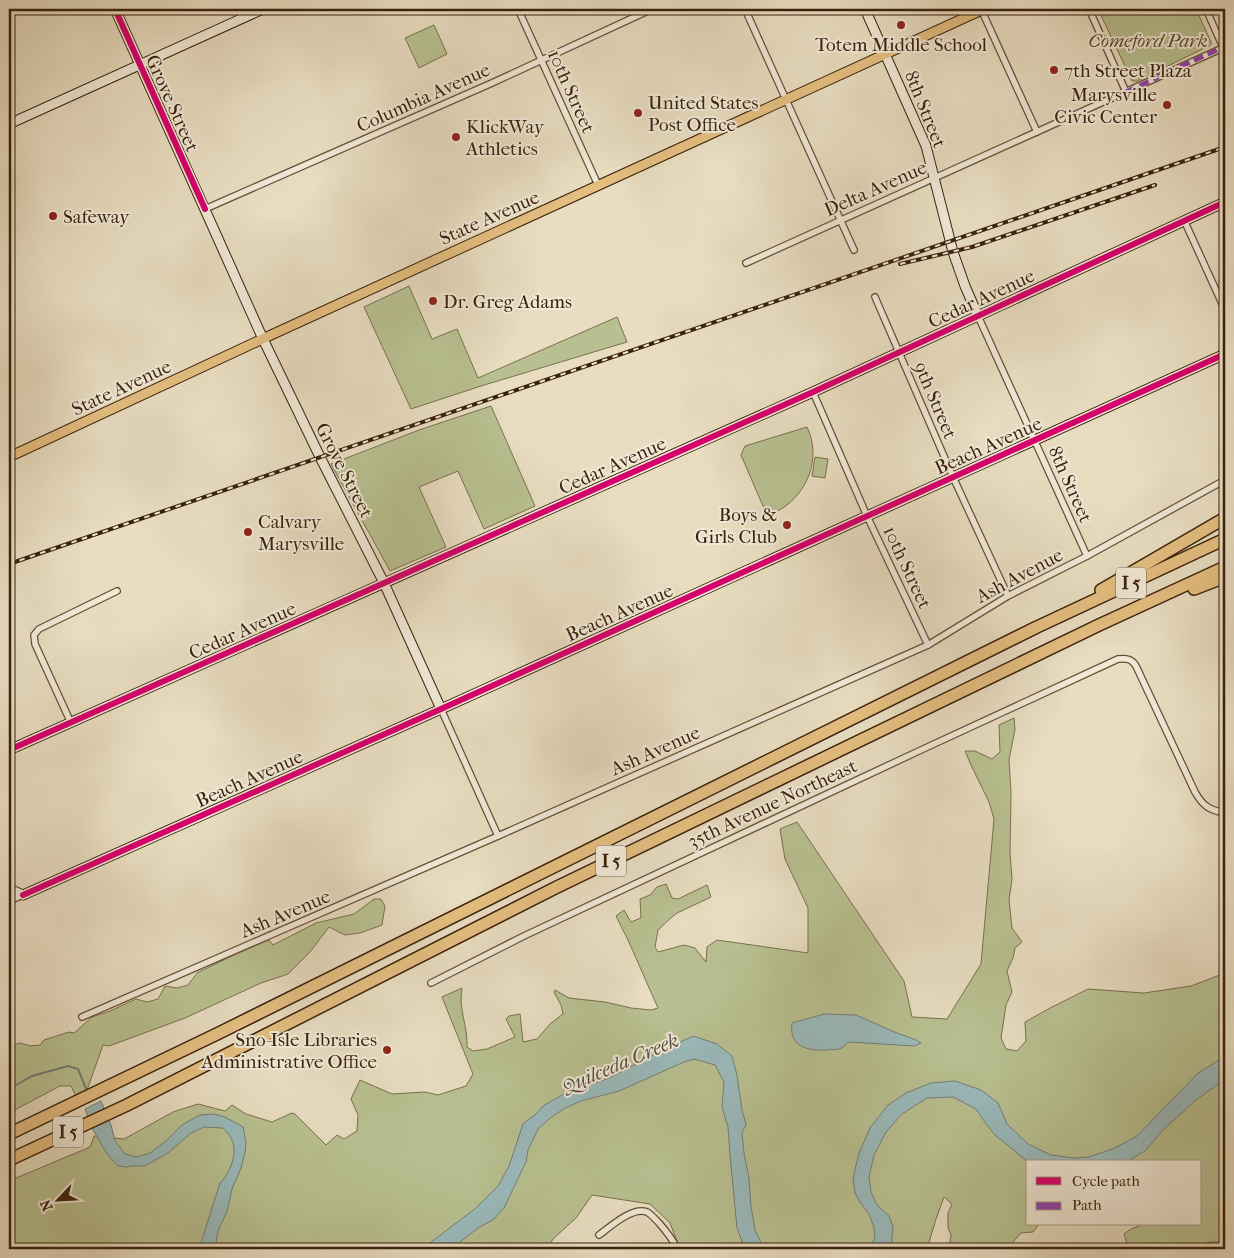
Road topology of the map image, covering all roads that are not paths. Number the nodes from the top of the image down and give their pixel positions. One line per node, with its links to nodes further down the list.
1 (114, 9): 13 (street, Grove Street)
2 (263, 9): 13 (street)
3 (518, 9): 12 (street, 10th Street)
4 (652, 9): 12 (street, Columbia Avenue)
5 (745, 9): 15 (street)
6 (865, 9): 11 (street, 8th Street)
7 (982, 9): 11 (main road, State Avenue); 17 (street)
8 (1088, 9): 14 (street)
9 (1206, 9): 10 (street)
10 (1225, 49): 14 (street, Delta Avenue)
11 (885, 54): 15 (main road, State Avenue); 18 (street, 8th Street)
12 (541, 60): 19 (street, 10th Street); 21 (street, Columbia Avenue)
13 (140, 65): 16 (street); 21 (street, Grove Street)
14 (1126, 92): 17 (street, Delta Avenue)
15 (786, 99): 19 (main road, State Avenue); 22 (street)
16 (9, 124)
17 (1037, 132): 18 (street, Delta Avenue)
18 (934, 178): 22 (street, Delta Avenue); 28 (street, 8th Street)
19 (598, 185): 29 (main road, State Avenue)
20 (1225, 202): 23 (street, Cedar Avenue)
21 (205, 209): 29 (street, Grove Street)
22 (841, 220): 24 (street); 25 (street, Delta Avenue)
23 (1184, 220): 27 (street); 28 (street, Cedar Avenue)
24 (854, 250)
25 (746, 263)
26 (875, 297): 30 (street, 9th Street)
27 (1225, 310)
28 (978, 316): 30 (street, Cedar Avenue); 33 (street, 8th Street)
29 (263, 339): 34 (main road, State Avenue); 43 (street, Grove Street)
30 (899, 352): 32 (street, Cedar Avenue); 35 (street, 9th Street)
31 (1225, 354): 33 (street, Beach Avenue)
32 (813, 392): 37 (street, 10th Street); 43 (street, Cedar Avenue)
33 (1035, 440): 35 (street, Beach Avenue); 40 (street, 8th Street)
34 (9, 457)
35 (953, 477): 37 (street, Beach Avenue); 45 (street, 9th Street)
36 (1225, 480): 40 (street, Ash Avenue)
37 (867, 516): 48 (street, 10th Street); 49 (street, Beach Avenue)
38 (1225, 518): 47 (highway)
39 (1225, 539): 47 (highway, I 5)
40 (1087, 556): 45 (street, Ash Avenue)
41 (1225, 567): 46 (highway, I 5)
42 (1225, 577): 46 (highway)
43 (384, 583): 49 (street, Grove Street); 50 (street, Cedar Avenue)
44 (117, 592): 50 (street)
45 (1008, 596): 48 (street, Ash Avenue)
46 (1099, 625): 60 (highway, I 5)
47 (1037, 628): 59 (highway, I 5)
48 (928, 645): 53 (street, Ash Avenue)
49 (441, 709): 53 (street, Grove Street); 55 (street, Beach Avenue)
50 (71, 723): 51 (street, Cedar Avenue)
51 (9, 750)
52 (1225, 813): 57 (street, 35th Avenue Northeast)
53 (498, 836): 58 (street, Ash Avenue)
54 (9, 889): 55 (street)
55 (23, 895): 56 (street, Beach Avenue)
56 (9, 901)
57 (431, 983)
58 (82, 1017)
59 (9, 1134)
60 (9, 1160)
61 (599, 1235): 62 (street)
62 (677, 1249)

